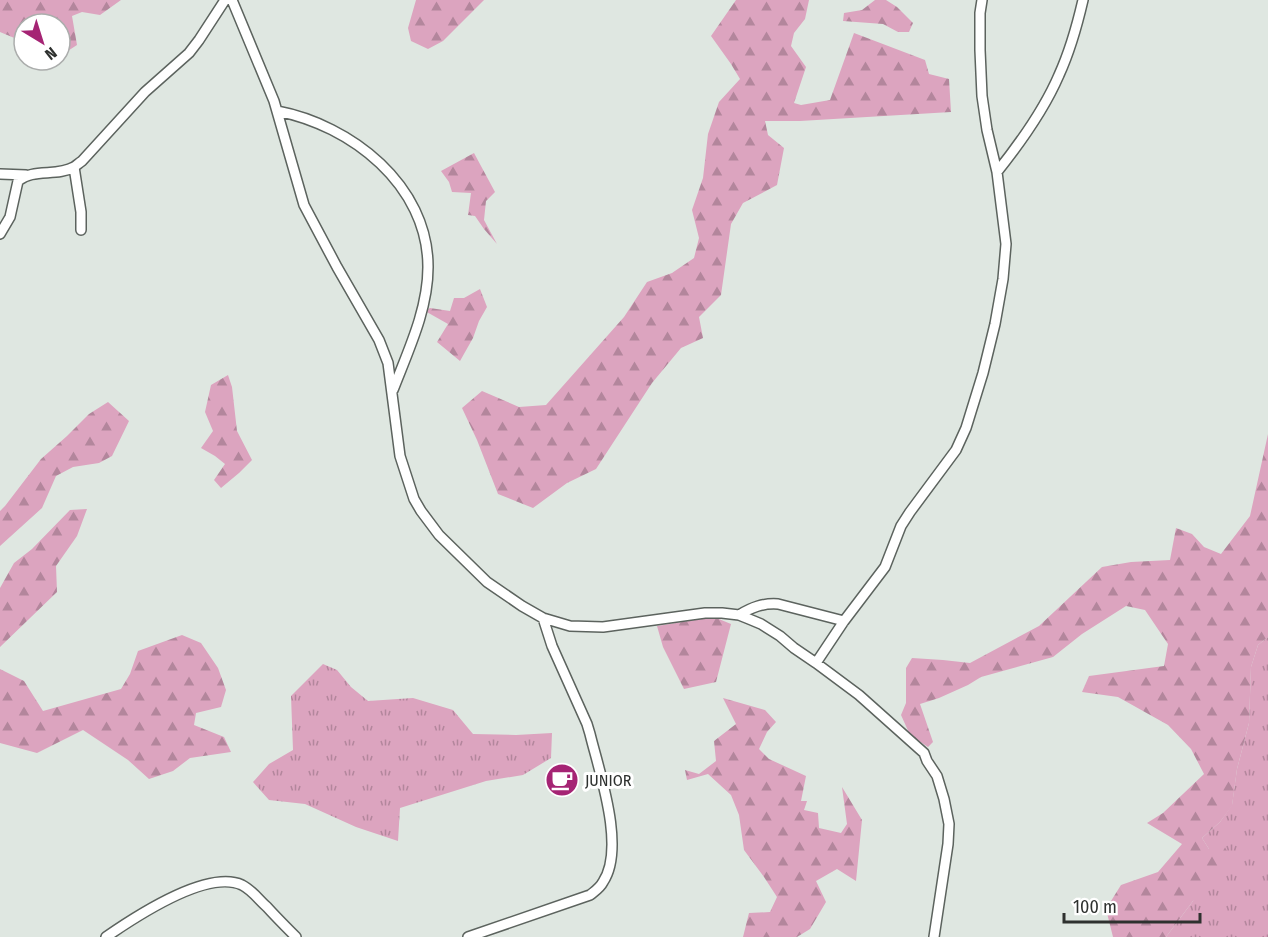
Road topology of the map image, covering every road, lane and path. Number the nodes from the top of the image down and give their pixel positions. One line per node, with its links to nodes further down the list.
1 (225, 0): 6 (street)
2 (232, 0): 5 (street)
3 (982, 0): 7 (street)
4 (1083, 0): 7 (street)
5 (277, 111): 12 (street); 12 (street)
6 (74, 167): 9 (street); 10 (street)
7 (997, 172): 15 (street)
8 (0, 174): 9 (street)
9 (26, 175): 11 (street)
10 (81, 230)
11 (0, 234)
12 (392, 394): 14 (street)
13 (739, 615): 14 (street); 15 (street); 16 (street)
14 (543, 618): 21 (street)
15 (844, 621): 16 (street)
16 (816, 663): 22 (street)
17 (121, 927): 18 (street); 19 (street); 20 (street)
18 (106, 937)
19 (125, 937)
20 (296, 937)
21 (468, 937)
22 (934, 937)

